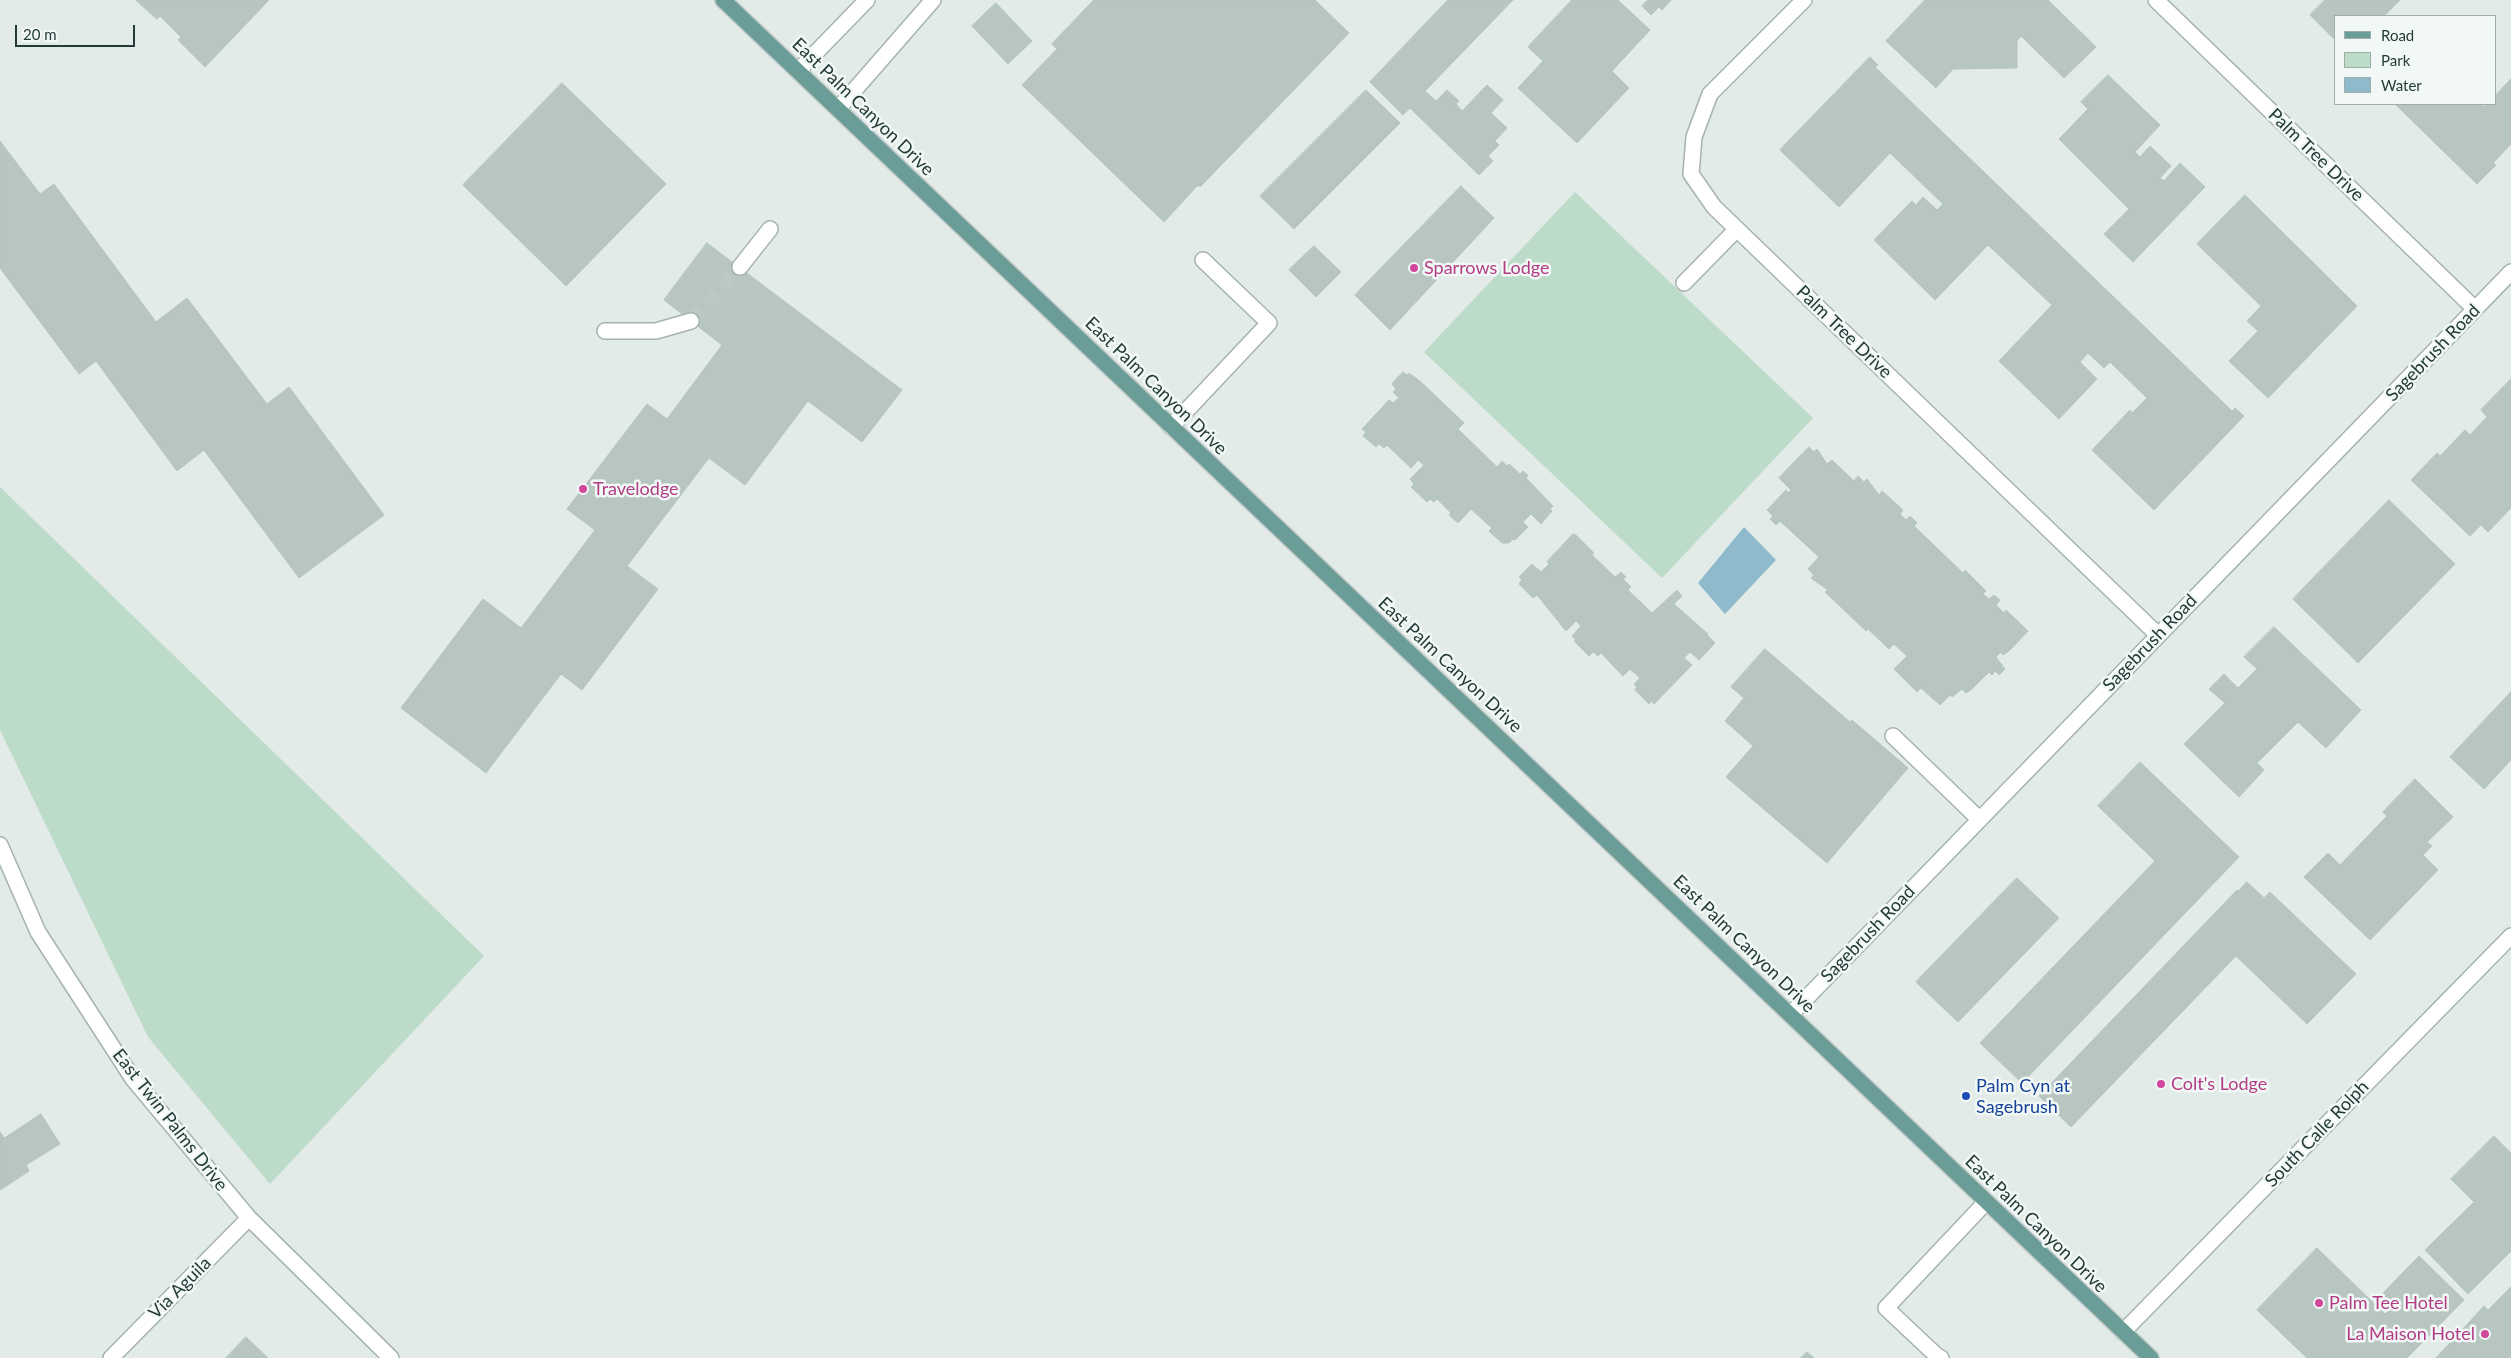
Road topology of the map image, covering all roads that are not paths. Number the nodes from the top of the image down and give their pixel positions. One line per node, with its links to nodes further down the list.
1 (723, 0): 6 (main road, East Palm Canyon Drive)
2 (867, 0): 6 (street)
3 (933, 0): 7 (street)
4 (1804, 0): 9 (street, Palm Tree Drive)
5 (2156, 0): 14 (street, Palm Tree Drive)
6 (798, 72): 7 (main road, East Palm Canyon Drive)
7 (838, 109): 17 (main road, East Palm Canyon Drive)
8 (770, 229): 11 (street)
9 (1737, 229): 13 (street); 18 (street, Palm Tree Drive)
10 (1204, 260): 17 (street)
11 (740, 267)
12 (2511, 272): 14 (street, Sagebrush Road)
13 (1684, 283)
14 (2475, 309): 18 (street, Sagebrush Road)
15 (691, 321): 16 (street)
16 (605, 331)
17 (1171, 426): 23 (main road, East Palm Canyon Drive)
18 (2158, 635): 20 (street, Sagebrush Road)
19 (1893, 736): 20 (street)
20 (1979, 819): 23 (street, Sagebrush Road)
21 (0, 845): 25 (street, East Twin Palms Drive)
22 (2511, 936): 26 (street, South Calle Rolph)
23 (1790, 1014): 24 (main road, East Palm Canyon Drive)
24 (1986, 1202): 26 (main road, East Palm Canyon Drive); 29 (street)
25 (249, 1218): 27 (street, Via Aguila); 28 (street, East Twin Palms Drive)
26 (2123, 1332): 30 (main road, East Palm Canyon Drive)
27 (111, 1358)
28 (391, 1358)
29 (1941, 1358)
30 (2151, 1358)

